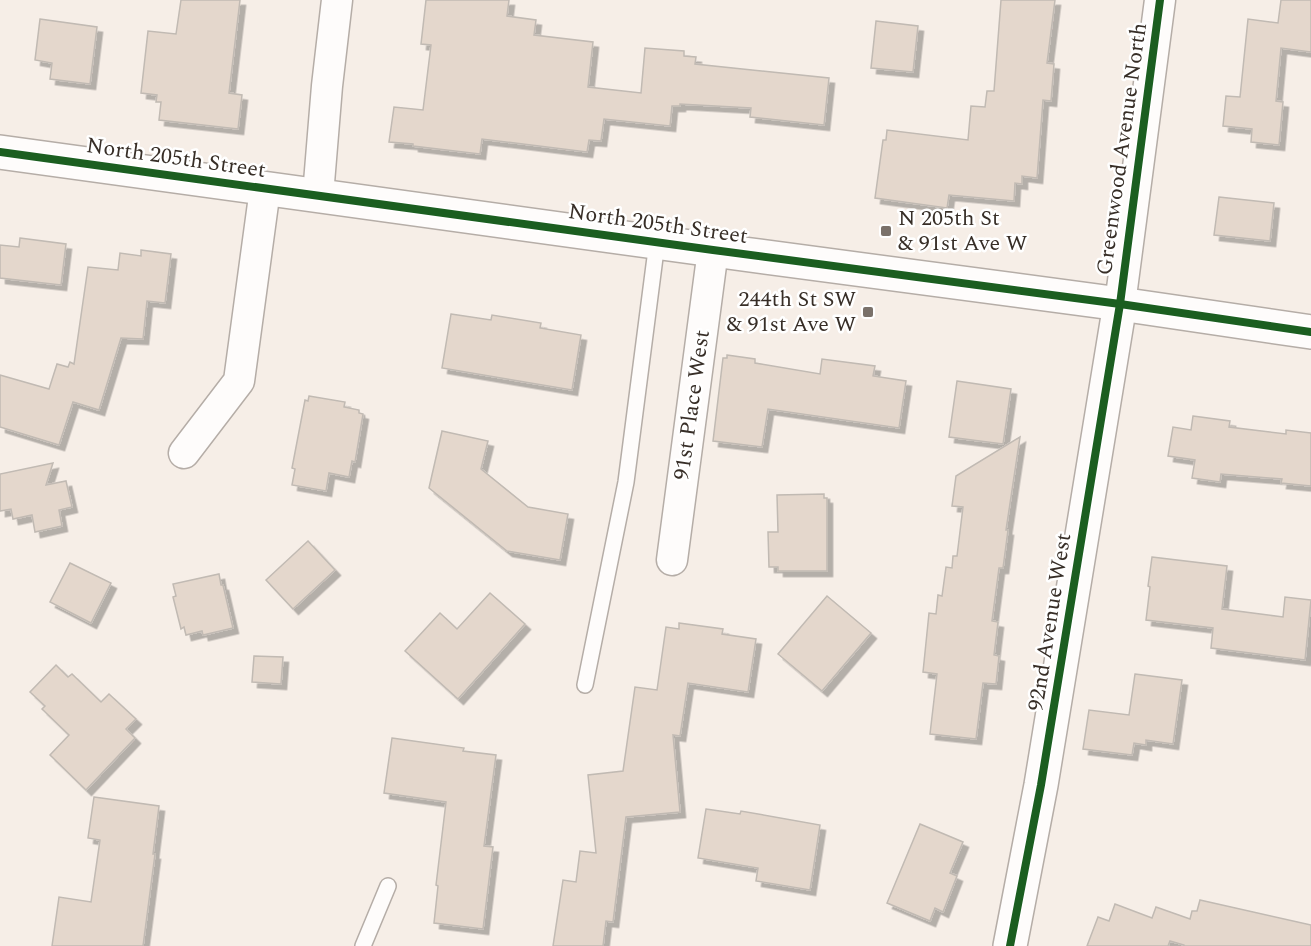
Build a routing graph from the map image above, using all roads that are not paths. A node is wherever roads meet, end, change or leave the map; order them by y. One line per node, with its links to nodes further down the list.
1 (337, 0): 5 (street)
2 (1160, 0): 8 (street, Greenwood Avenue North)
3 (0, 152): 4 (street, North 205th Street)
4 (265, 189): 5 (street, North 205th Street); 10 (street)
5 (318, 195): 6 (street, North 205th Street)
6 (657, 242): 7 (street, North 205th Street); 12 (lane)
7 (713, 250): 8 (street, North 205th Street); 11 (street, 91st Place West)
8 (1120, 303): 9 (street, North 205th Street); 15 (street, 92nd Avenue West)
9 (1311, 332)
10 (184, 453)
11 (672, 560)
12 (585, 685)
13 (388, 886): 14 (lane)
14 (363, 946)
15 (1010, 946)

